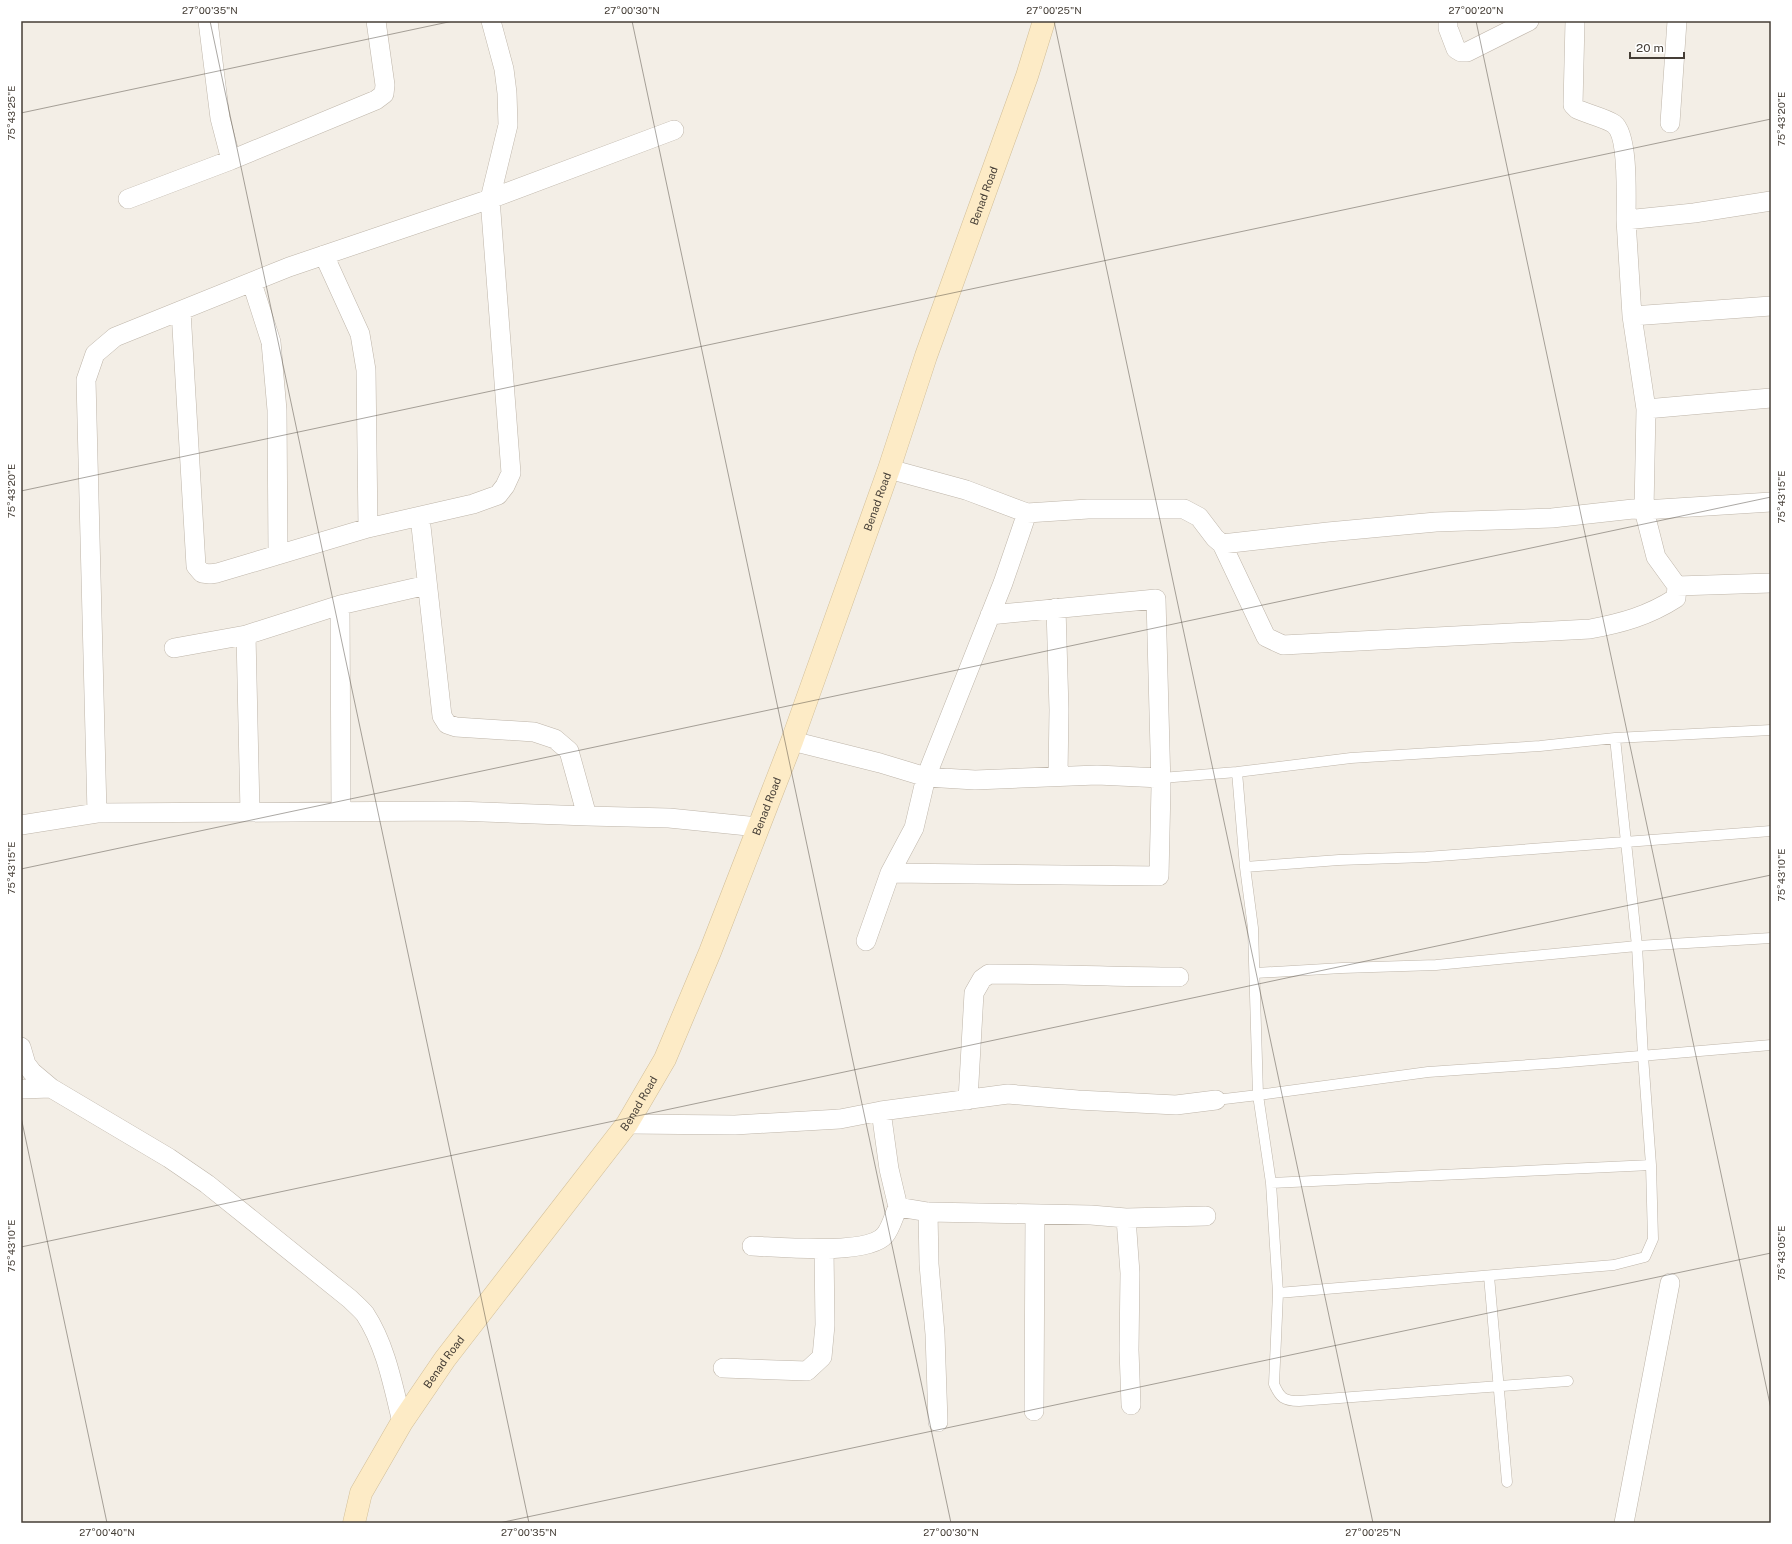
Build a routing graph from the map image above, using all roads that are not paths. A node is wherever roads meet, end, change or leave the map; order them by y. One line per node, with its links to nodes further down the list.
1 (208, 21): 11 (street)
2 (376, 21): 11 (street)
3 (491, 21): 13 (street)
4 (1044, 21): 23 (main road, Benad Road)
5 (1448, 21): 6 (street)
6 (1529, 21)
7 (1575, 21): 15 (street)
8 (1677, 21): 9 (street)
9 (1670, 123)
10 (674, 130): 13 (street)
11 (231, 160): 12 (street)
12 (128, 199)
13 (490, 199): 16 (street); 27 (street)
14 (1771, 201): 15 (street)
15 (1626, 220): 20 (street)
16 (324, 255): 17 (street); 28 (street)
17 (252, 282): 19 (street); 30 (street)
18 (1771, 306): 20 (street)
19 (181, 311): 30 (street); 48 (street)
20 (1632, 316): 22 (street)
21 (1771, 398): 22 (street)
22 (1646, 409): 25 (street)
23 (889, 470): 26 (street); 41 (main road, Benad Road)
24 (1771, 502): 25 (street)
25 (1644, 510): 29 (street); 33 (street)
26 (1027, 513): 29 (street); 36 (street)
27 (420, 516): 28 (street); 32 (street)
28 (368, 528): 30 (street)
29 (1222, 544): 33 (street)
30 (278, 555)
31 (1771, 583): 33 (street)
32 (427, 585): 34 (street); 49 (street)
33 (1677, 586)
34 (340, 605): 37 (street); 46 (street)
35 (1056, 608): 36 (street); 43 (street); 45 (street)
36 (990, 615): 44 (street)
37 (246, 635): 38 (street); 47 (street)
38 (174, 648)
39 (1771, 730): 40 (lane)
40 (1615, 738): 42 (lane); 53 (lane)
41 (792, 741): 44 (street); 51 (main road, Benad Road)
42 (1237, 772): 45 (lane); 54 (lane)
43 (1058, 776): 44 (street); 45 (street)
44 (926, 777): 55 (street)
45 (1161, 778): 55 (street)
46 (341, 811): 47 (street); 49 (street)
47 (250, 812): 48 (street)
48 (97, 813): 50 (street)
49 (587, 816): 51 (street)
50 (21, 825)
51 (758, 827): 70 (main road, Benad Road)
52 (1771, 831): 53 (lane)
53 (1626, 841): 54 (lane); 58 (lane)
54 (1245, 867): 59 (lane)
55 (890, 873): 57 (street)
56 (1771, 938): 58 (lane)
57 (866, 941)
58 (1637, 946): 59 (lane); 63 (lane)
59 (1255, 973): 66 (lane)
60 (1179, 977): 67 (street)
61 (1771, 1045): 63 (lane)
62 (21, 1047): 64 (street)
63 (1643, 1056): 66 (lane); 71 (lane)
64 (51, 1088): 65 (street); 88 (street)
65 (21, 1090)
66 (1258, 1095): 68 (lane); 72 (lane)
67 (968, 1100): 68 (street); 69 (street)
68 (1216, 1100)
69 (881, 1111): 70 (street); 73 (street)
70 (627, 1124): 88 (main road, Benad Road)
71 (1651, 1165): 72 (lane); 80 (lane)
72 (1271, 1183): 82 (lane)
73 (898, 1207): 74 (street); 79 (street)
74 (928, 1212): 75 (street); 89 (street)
75 (1035, 1214): 77 (street); 87 (street)
76 (1206, 1216): 77 (street)
77 (1126, 1218): 86 (street)
78 (752, 1246): 79 (street)
79 (824, 1249): 83 (street)
80 (1488, 1276): 82 (lane); 85 (lane)
81 (1670, 1283): 92 (street)
82 (1278, 1293): 85 (lane)
83 (723, 1368)
84 (1568, 1381): 85 (lane)
85 (1498, 1387): 90 (lane)
86 (1131, 1405)
87 (1034, 1411)
88 (402, 1422): 91 (main road, Benad Road)
89 (938, 1422)
90 (1506, 1482)
91 (354, 1523)
92 (1624, 1523)

